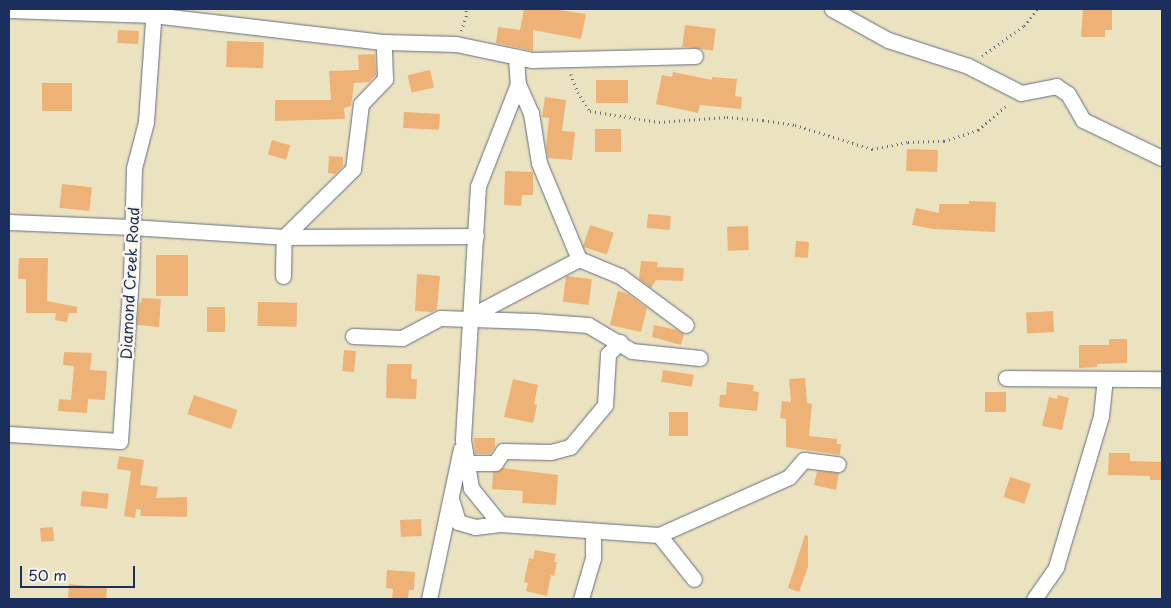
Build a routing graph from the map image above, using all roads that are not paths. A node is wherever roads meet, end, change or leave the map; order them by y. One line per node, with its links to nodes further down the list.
1 (832, 9): 8 (street)
2 (9, 10): 3 (street)
3 (154, 12): 4 (street); 10 (street, Diamond Creek Road)
4 (384, 42): 6 (street); 12 (street)
5 (695, 56): 6 (street)
6 (516, 58): 7 (street)
7 (518, 84): 11 (street); 13 (street)
8 (1162, 158)
9 (9, 222): 10 (street)
10 (131, 227): 12 (street); 23 (street, Diamond Creek Road)
11 (476, 236): 12 (street); 15 (street)
12 (284, 237): 14 (street)
13 (579, 259): 15 (street); 16 (street)
14 (283, 276)
15 (469, 317): 17 (street); 18 (street); 24 (street)
16 (686, 325)
17 (353, 336)
18 (620, 342): 19 (street); 25 (street)
19 (700, 358)
20 (1006, 378): 21 (street)
21 (1105, 379): 22 (street); 34 (street)
22 (1162, 379)
23 (9, 434)
24 (463, 440): 25 (street); 27 (street)
25 (467, 463): 28 (street)
26 (838, 464): 30 (street)
27 (451, 501): 28 (street); 32 (street)
28 (500, 524): 29 (street)
29 (593, 532): 30 (street); 33 (street)
30 (659, 535): 31 (street)
31 (694, 579)
32 (429, 599)
33 (581, 599)
34 (1034, 599)

